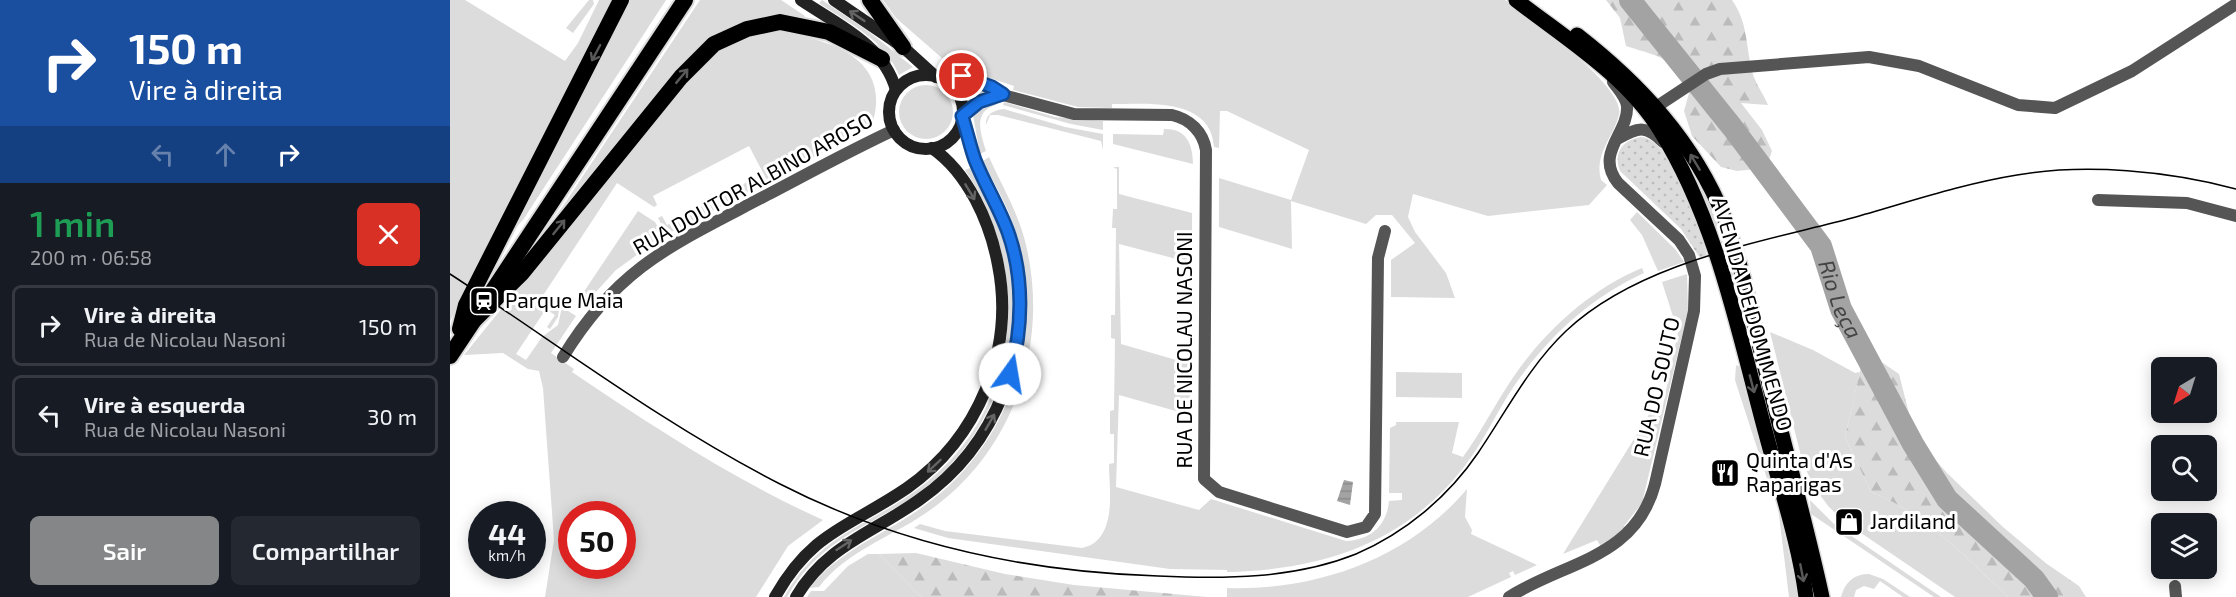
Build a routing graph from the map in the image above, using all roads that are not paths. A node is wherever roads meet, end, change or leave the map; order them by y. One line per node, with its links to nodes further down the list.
1 (621, 0): 25 (highway, one-way to 25)
2 (677, 0): 25 (highway)
3 (685, 0): 25 (highway)
4 (801, 0): 11 (main road)
5 (834, 0): 10 (main road, one-way to 5)
6 (870, 0): 10 (highway)
7 (1516, 0): 12 (main road, AVENIDA DE DOM MENDO)
8 (1532, 0): 16 (main road, AVENIDA DE DOM MENDO)
9 (2236, 4): 16 (street)
10 (903, 47): 13 (main road)
11 (882, 59): 14 (main road); 25 (highway, one-way to 11)
12 (1604, 69): 19 (street, RUA DO SOUTO); 21 (main road, AVENIDA DE DOM MENDO)
13 (938, 78): 14 (main road); 15 (street, RUA DE NICOLAU NASONI); 17 (main road)
14 (896, 90): 18 (main road)
15 (1003, 94): 17 (street); 24 (street, RUA DE NICOLAU NASONI)
16 (1656, 107): 33 (main road, AVENIDA DE DOM MENDO, one-way to 16)
17 (962, 115): 20 (main road); 30 (main road, one-way to 17)
18 (894, 130): 20 (main road); 28 (street, RUA DOUTOR ALBINO AROSO)
19 (1617, 139): 21 (street); 31 (street, RUA DO SOUTO)
20 (932, 148): 29 (main road, one-way to 29)
21 (1671, 152): 32 (main road, AVENIDA DE DOM MENDO, one-way to 32)
22 (2098, 200): 23 (street)
23 (2236, 216)
24 (1385, 231)
25 (466, 325): 26 (highway); 27 (highway)
26 (450, 343)
27 (450, 356)
28 (562, 357)
29 (776, 597)
30 (795, 597)
31 (1509, 597)
32 (1806, 597)
33 (1822, 597)

